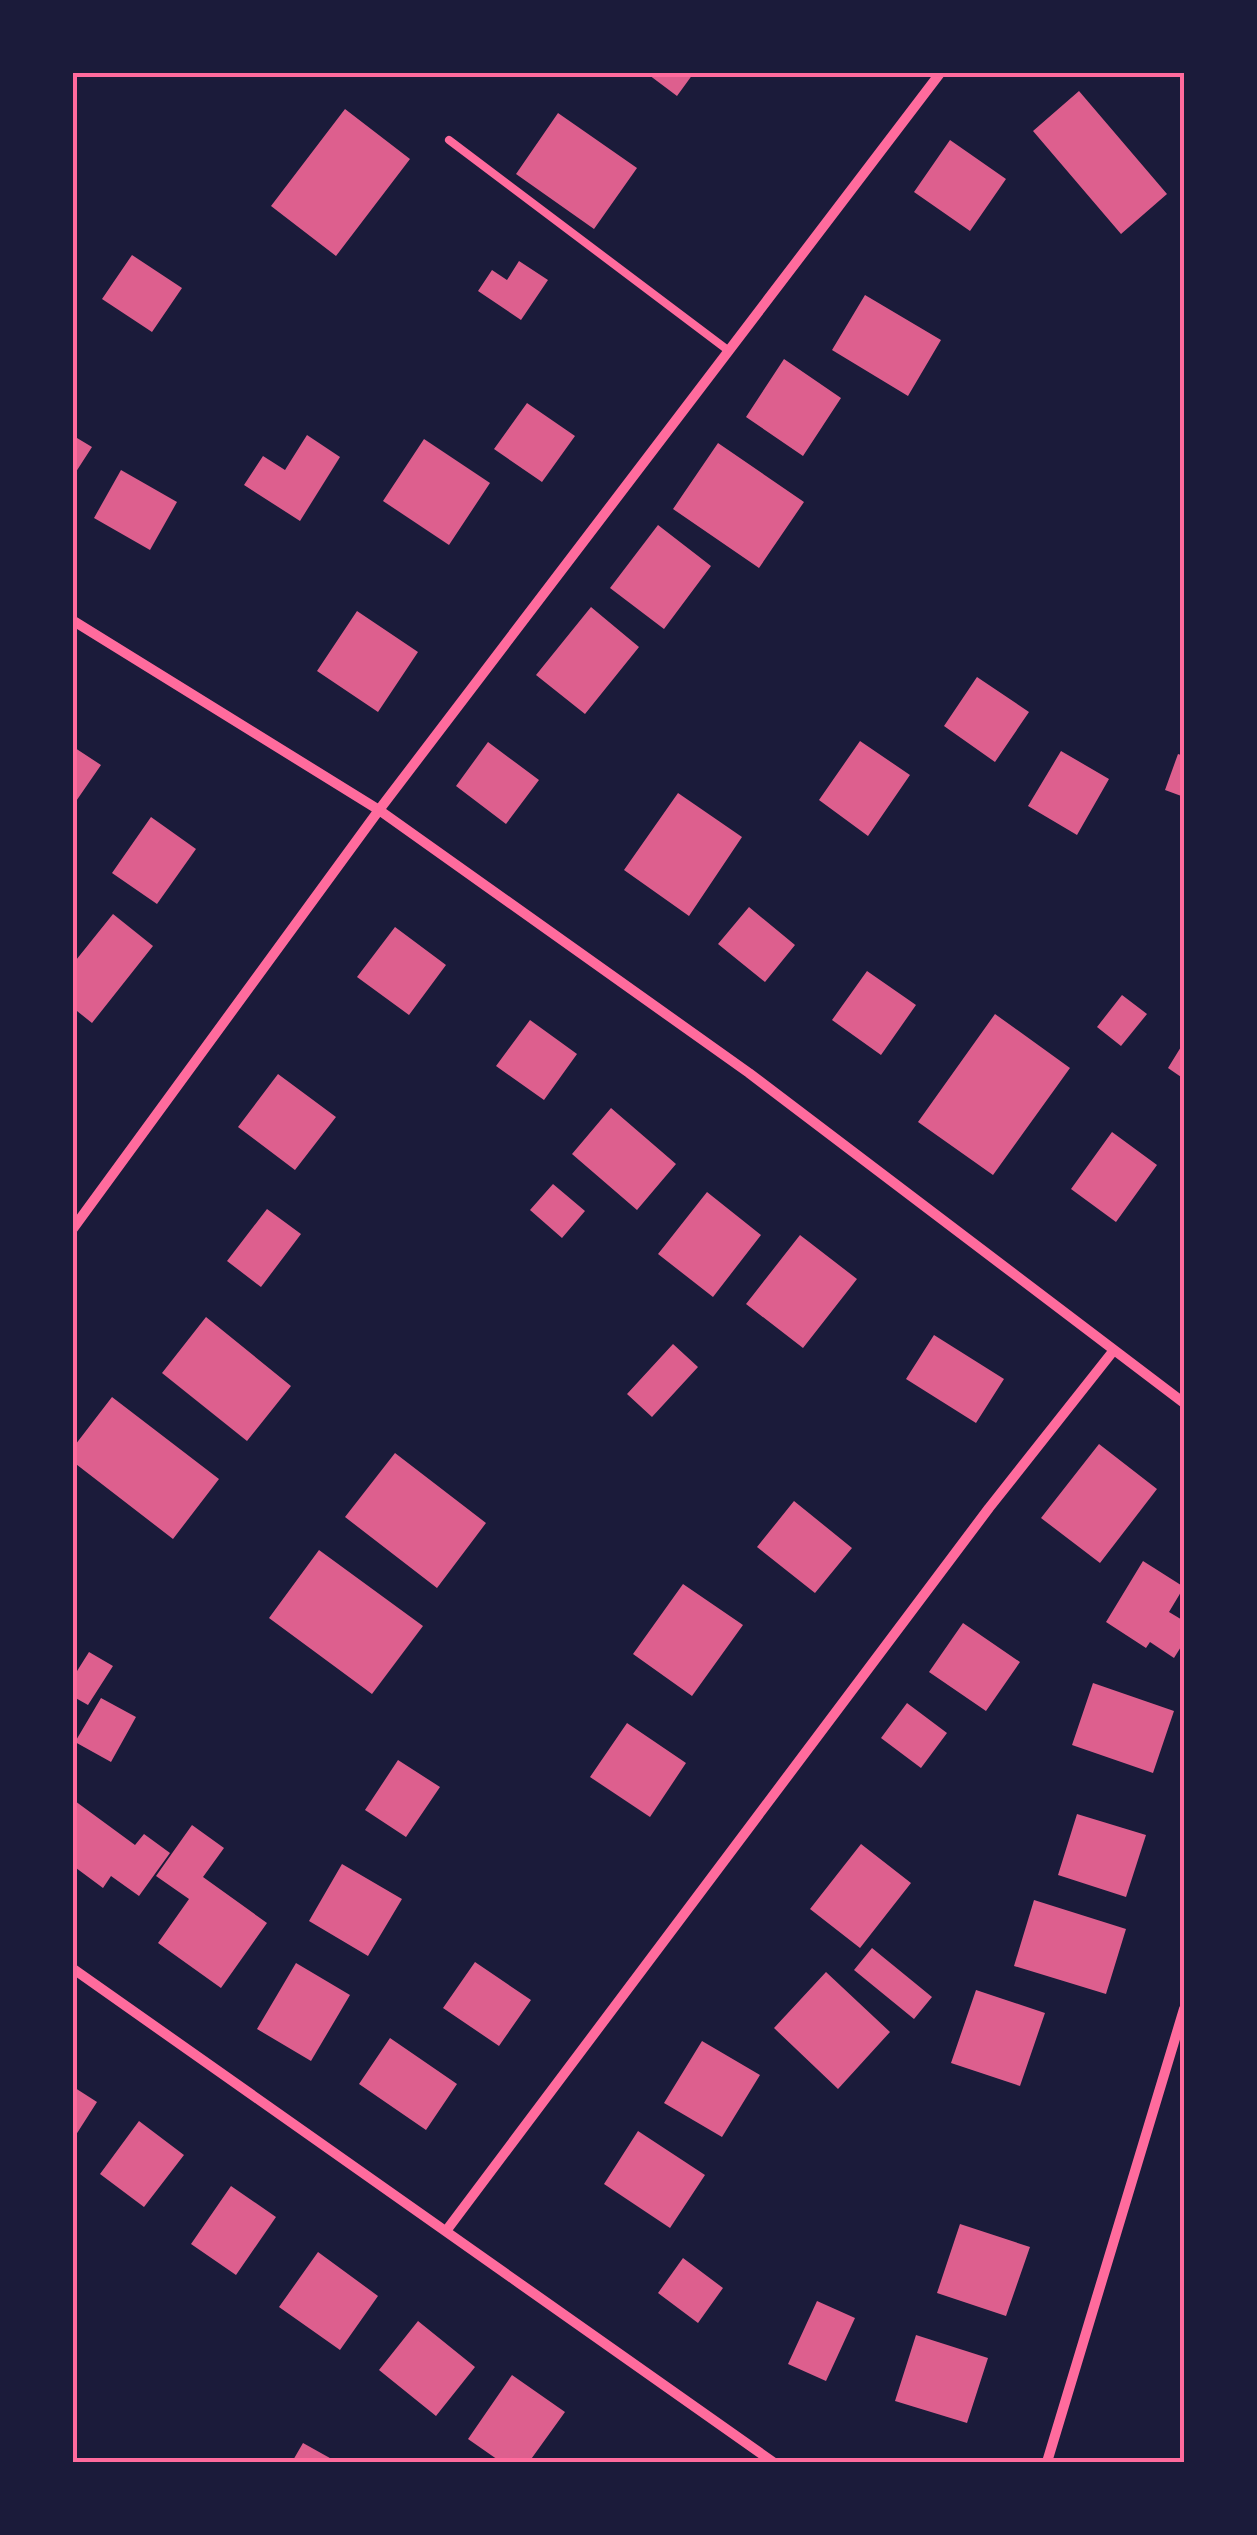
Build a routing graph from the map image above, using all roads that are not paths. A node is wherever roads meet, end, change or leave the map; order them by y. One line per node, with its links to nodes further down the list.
1 (940, 72): 3 (street)
2 (448, 140): 3 (lane)
3 (729, 350): 5 (street)
4 (72, 620): 5 (street)
5 (379, 810): 6 (street); 7 (street)
6 (72, 1230)
7 (1114, 1350): 8 (street); 11 (street)
8 (1184, 1404)
9 (72, 1968): 11 (street)
10 (1184, 2009): 13 (street)
11 (446, 2231): 12 (street)
12 (774, 2462)
13 (1047, 2462)

